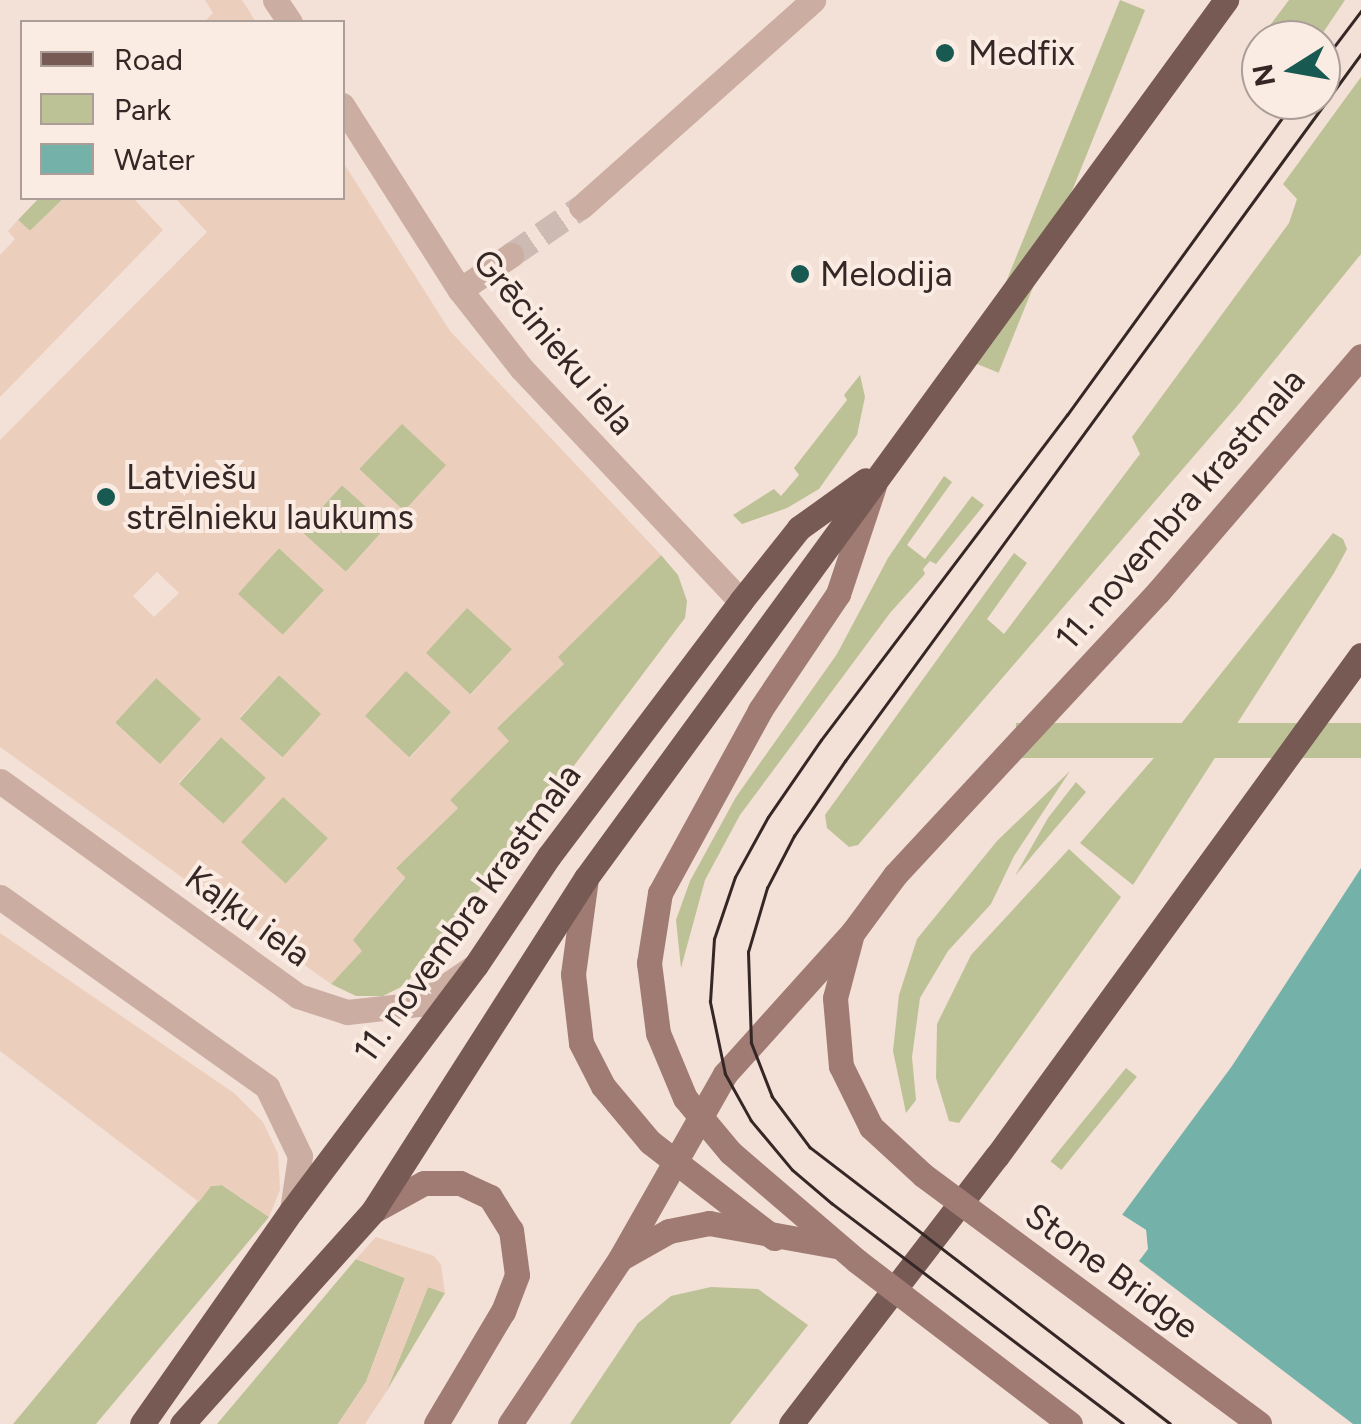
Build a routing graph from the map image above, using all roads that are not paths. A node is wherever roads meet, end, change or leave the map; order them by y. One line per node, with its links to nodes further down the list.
1 (813, 0): 4 (street)
2 (1226, 0): 8 (main road, 11. novembra krastmala)
3 (345, 111): 6 (street, Grēcinieku iela)
4 (580, 207)
5 (511, 255): 6 (street)
6 (460, 290): 9 (street, Grēcinieku iela)
7 (1361, 356): 14 (main road, 11. novembra krastmala)
8 (879, 472): 9 (main road, 11. novembra krastmala); 12 (main road, 11. novembra krastmala); 16 (main road, 11. novembra krastmala)
9 (741, 600): 15 (main road, 11. novembra krastmala)
10 (1361, 654): 28 (main road)
11 (0, 781): 15 (street, Kaļķu iela)
12 (586, 878): 17 (main road); 20 (main road, 11. novembra krastmala)
13 (0, 897): 19 (street)
14 (852, 932): 16 (main road, 11. novembra krastmala); 18 (main road, 11. novembra krastmala)
15 (476, 965): 19 (main road, 11. novembra krastmala)
16 (702, 1117): 17 (main road, 11. novembra krastmala); 22 (main road, 11. novembra krastmala)
17 (676, 1161): 21 (main road); 23 (main road, 11. novembra krastmala)
18 (922, 1176): 30 (main road, Stone Bridge, bridge)
19 (292, 1210): 24 (main road, 11. novembra krastmala)
20 (373, 1210): 25 (main road, 11. novembra krastmala); 26 (main road)
21 (774, 1238): 22 (main road, 11. novembra krastmala); 23 (main road, 11. novembra krastmala)
22 (846, 1253): 29 (main road, bridge)
23 (620, 1259): 27 (main road, 11. novembra krastmala)
24 (142, 1424)
25 (182, 1424)
26 (436, 1424)
27 (510, 1424)
28 (791, 1424)
29 (1070, 1424)
30 (1259, 1424)

